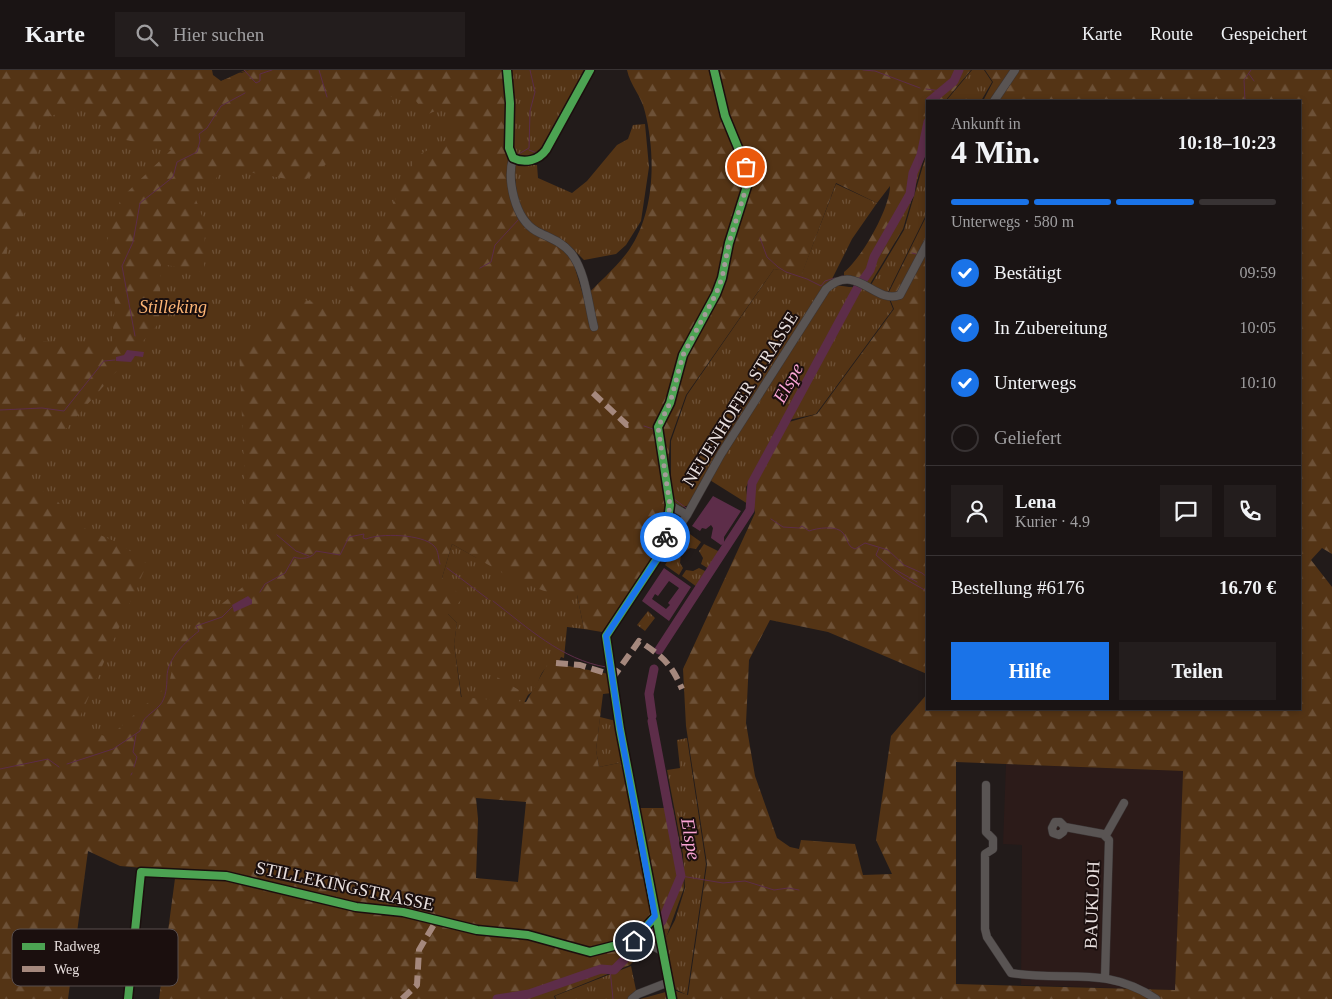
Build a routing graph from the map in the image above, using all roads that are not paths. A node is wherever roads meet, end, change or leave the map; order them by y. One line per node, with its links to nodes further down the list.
1 (507, 70): 6 (street)
2 (590, 70): 6 (street)
3 (714, 70): 9 (street)
4 (1016, 70): 5 (street)
5 (995, 100)
6 (513, 158): 8 (street)
7 (926, 246): 10 (street, NEUENHOFER STRASSE)
8 (594, 327)
9 (670, 505): 10 (street); 11 (street)
10 (687, 515): 11 (street, NEUENHOFER STRASSE)
11 (664, 548): 16 (street, NEUENHOFER STRASSE)
12 (986, 785): 20 (street)
13 (1124, 803): 15 (street, BAUKLOH)
14 (1065, 827): 15 (street, BAUKLOH)
15 (1106, 835): 20 (street, BAUKLOH)
16 (657, 923): 18 (street); 19 (street, NEUENHOFER STRASSE)
17 (135, 929): 18 (street, STILLEKINGSTRASSE)
18 (640, 942): 19 (street)
19 (662, 951): 21 (street, NEUENHOFER STRASSE)
20 (1105, 977): 26 (street)
21 (669, 982): 24 (street); 25 (street, NEUENHOFER STRASSE)
22 (129, 986): 23 (street, STILLEKINGSTRASSE)
23 (128, 999)
24 (632, 999)
25 (672, 999)
26 (1156, 999)

